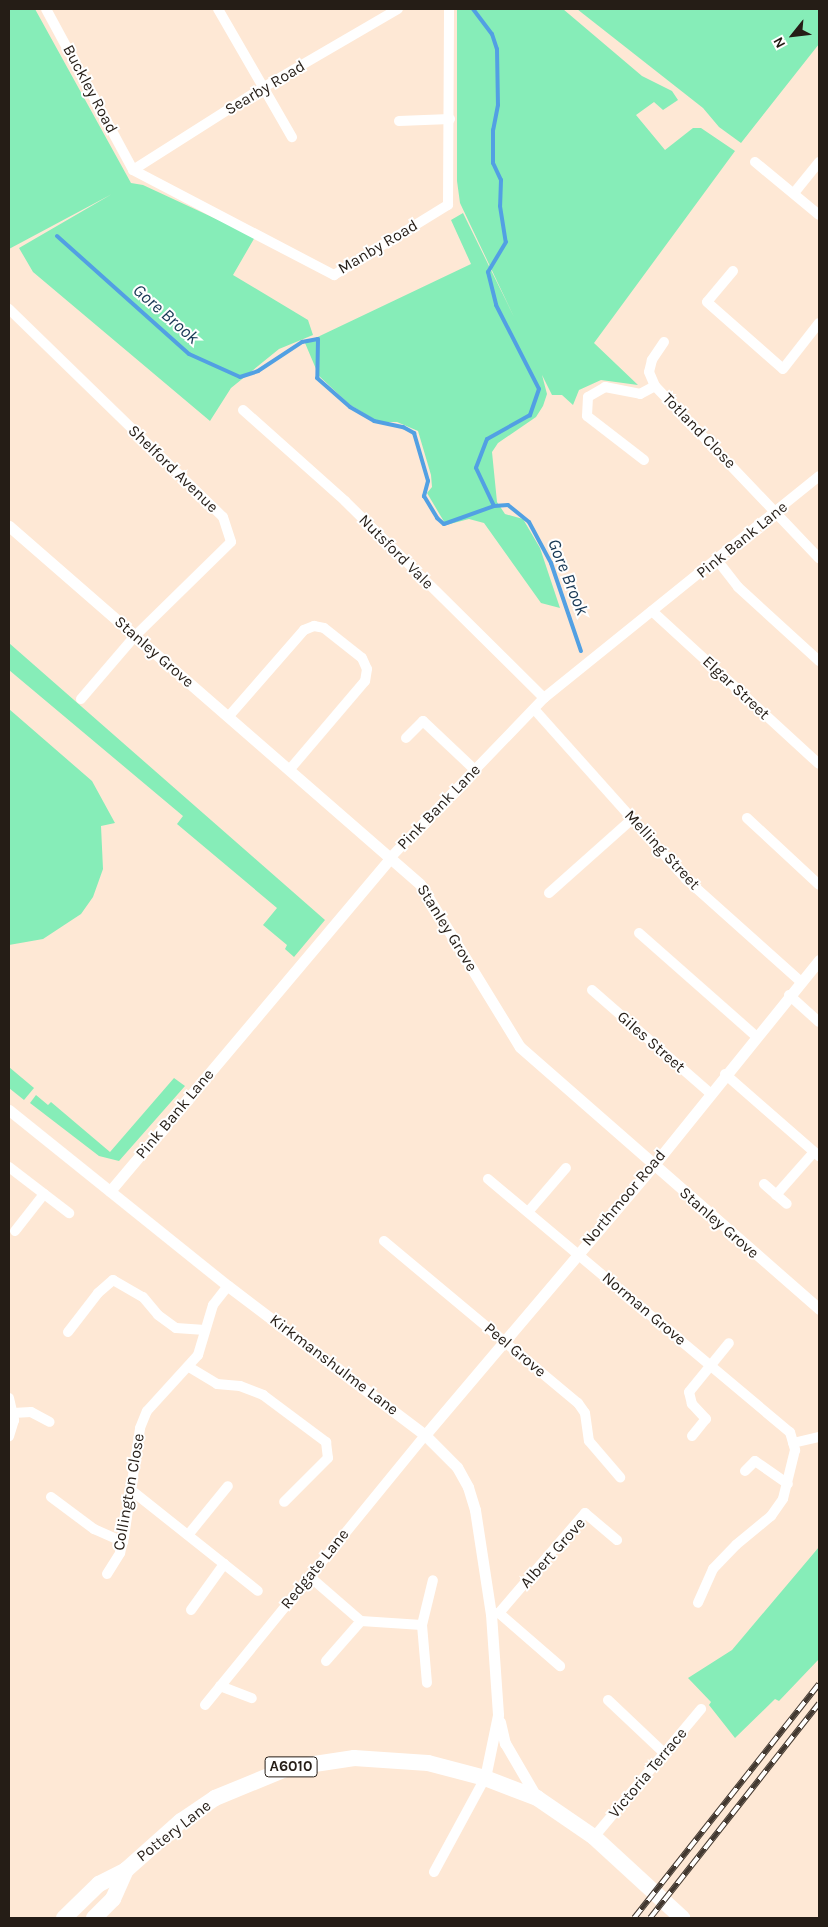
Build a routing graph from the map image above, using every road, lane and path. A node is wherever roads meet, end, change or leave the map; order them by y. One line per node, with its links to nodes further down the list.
1 (46, 9): 11 (street, Buckley Road)
2 (218, 9): 5 (street)
3 (398, 9): 5 (street, Searby Road)
4 (449, 9): 6 (street, Manby Road)
5 (264, 87): 8 (street); 11 (street, Searby Road)
6 (450, 120): 7 (street); 11 (street, Manby Road)
7 (399, 121)
8 (292, 137)
9 (756, 162): 12 (street)
10 (819, 162): 12 (street)
11 (133, 170)
12 (794, 194): 13 (street)
13 (819, 215)
14 (733, 271): 16 (street)
15 (9, 309): 27 (street, Shelford Avenue)
16 (819, 323)
17 (664, 342): 18 (street, Totland Close)
18 (655, 386): 20 (street); 22 (street, Totland Close)
19 (243, 410): 29 (street, Nutsford Vale)
20 (644, 460)
21 (819, 476): 22 (street, Pink Bank Lane)
22 (778, 511): 24 (street, Totland Close); 25 (street, Pink Bank Lane)
23 (9, 526): 27 (street, Stanley Grove)
24 (819, 558)
25 (717, 560): 26 (street, Pink Bank Lane); 28 (street)
26 (652, 611): 29 (street, Pink Bank Lane); 34 (street, Elgar Street)
27 (135, 636): 30 (street); 32 (street, Stanley Grove)
28 (819, 661)
29 (544, 698): 31 (street, Pink Bank Lane)
30 (81, 699)
31 (534, 709): 36 (street, Pink Bank Lane); 38 (street, Melling Street)
32 (229, 716): 35 (street, Stanley Grove); 35 (street)
33 (406, 738): 36 (street)
34 (819, 764)
35 (290, 769): 39 (street, Stanley Grove)
36 (474, 769): 39 (street, Pink Bank Lane)
37 (748, 818): 40 (street)
38 (632, 819): 41 (street); 44 (street, Melling Street)
39 (391, 857): 53 (street, Stanley Grove); 58 (street, Pink Bank Lane)
40 (819, 885)
41 (548, 893)
42 (639, 933): 48 (street)
43 (819, 960): 44 (street, Northmoor Road)
44 (800, 981): 46 (street, Northmoor Road)
45 (592, 990): 50 (street, Giles Street)
46 (788, 995): 47 (street); 48 (street, Northmoor Road)
47 (819, 1022)
48 (756, 1036): 49 (street, Northmoor Road)
49 (725, 1074): 50 (street, Northmoor Road); 52 (street)
50 (710, 1093): 53 (street, Northmoor Road)
51 (9, 1110): 58 (street, Kirkmanshulme Lane)
52 (817, 1154): 60 (street)
53 (652, 1166): 66 (street, Northmoor Road); 68 (street, Stanley Grove)
54 (9, 1167): 59 (street)
55 (566, 1168): 62 (street)
56 (488, 1178): 62 (street, Norman Grove)
57 (764, 1184): 60 (street)
58 (110, 1191): 67 (street, Kirkmanshulme Lane)
59 (44, 1194): 63 (street); 64 (street)
60 (776, 1195): 61 (street)
61 (787, 1204)
62 (528, 1212): 66 (street, Norman Grove)
63 (69, 1213)
64 (15, 1231)
65 (384, 1241): 71 (street, Peel Grove)
66 (578, 1252): 71 (street, Northmoor Road); 73 (street, Norman Grove)
67 (228, 1286): 69 (street, Collington Close); 78 (street, Kirkmanshulme Lane)
68 (819, 1309)
69 (205, 1330): 70 (street); 74 (street, Collington Close)
70 (68, 1332)
71 (502, 1340): 78 (street, Northmoor Road); 84 (street, Peel Grove)
72 (729, 1343): 73 (street)
73 (710, 1365): 80 (street); 82 (street, Norman Grove)
74 (189, 1367): 87 (street, Collington Close); 89 (street)
75 (9, 1398): 76 (street)
76 (12, 1412): 77 (street); 79 (street)
77 (50, 1422)
78 (425, 1434): 95 (street, Redgate Lane); 100 (street, Kirkmanshulme Lane)
79 (9, 1436)
80 (692, 1436)
81 (819, 1437): 82 (street)
82 (793, 1443): 85 (street)
83 (745, 1471): 85 (street)
84 (620, 1477)
85 (788, 1484): 98 (street)
86 (228, 1486): 90 (street)
87 (131, 1490): 90 (street); 92 (street, Collington Close)
88 (51, 1497): 92 (street)
89 (284, 1502)
90 (188, 1535): 93 (street)
91 (617, 1540): 100 (street, Albert Grove)
92 (123, 1542): 94 (street, Collington Close)
93 (224, 1564): 97 (street); 99 (street)
94 (107, 1574)
95 (309, 1576): 101 (street); 106 (street, Redgate Lane)
96 (433, 1580): 102 (street)
97 (258, 1591)
98 (698, 1603)
99 (191, 1610)
100 (495, 1614): 104 (street); 111 (street, Kirkmanshulme Lane)
101 (361, 1621): 102 (street); 103 (street)
102 (422, 1625): 105 (street)
103 (326, 1661)
104 (560, 1666)
105 (427, 1684)
106 (220, 1686): 107 (street); 109 (street, Redgate Lane)
107 (252, 1698)
108 (608, 1700): 112 (street)
109 (205, 1705)
110 (701, 1709): 112 (street, Victoria Terrace)
111 (498, 1715): 113 (street, Kirkmanshulme Lane); 114 (street, Kirkmanshulme Lane)
112 (664, 1754): 115 (street, Victoria Terrace)
113 (485, 1778): 114 (highway, Kirkmanshulme Lane / A6010); 116 (highway, Pottery Lane / A6010); 117 (street)
114 (537, 1798): 115 (highway, Kirkmanshulme Lane / A6010)
115 (594, 1837): 120 (highway, Kirkmanshulme Lane / A6010)
116 (126, 1870): 118 (highway, Pottery Lane / A6010); 119 (highway, Pottery Lane / A6010)
117 (434, 1872)
118 (64, 1918)
119 (94, 1918)
120 (682, 1918)

